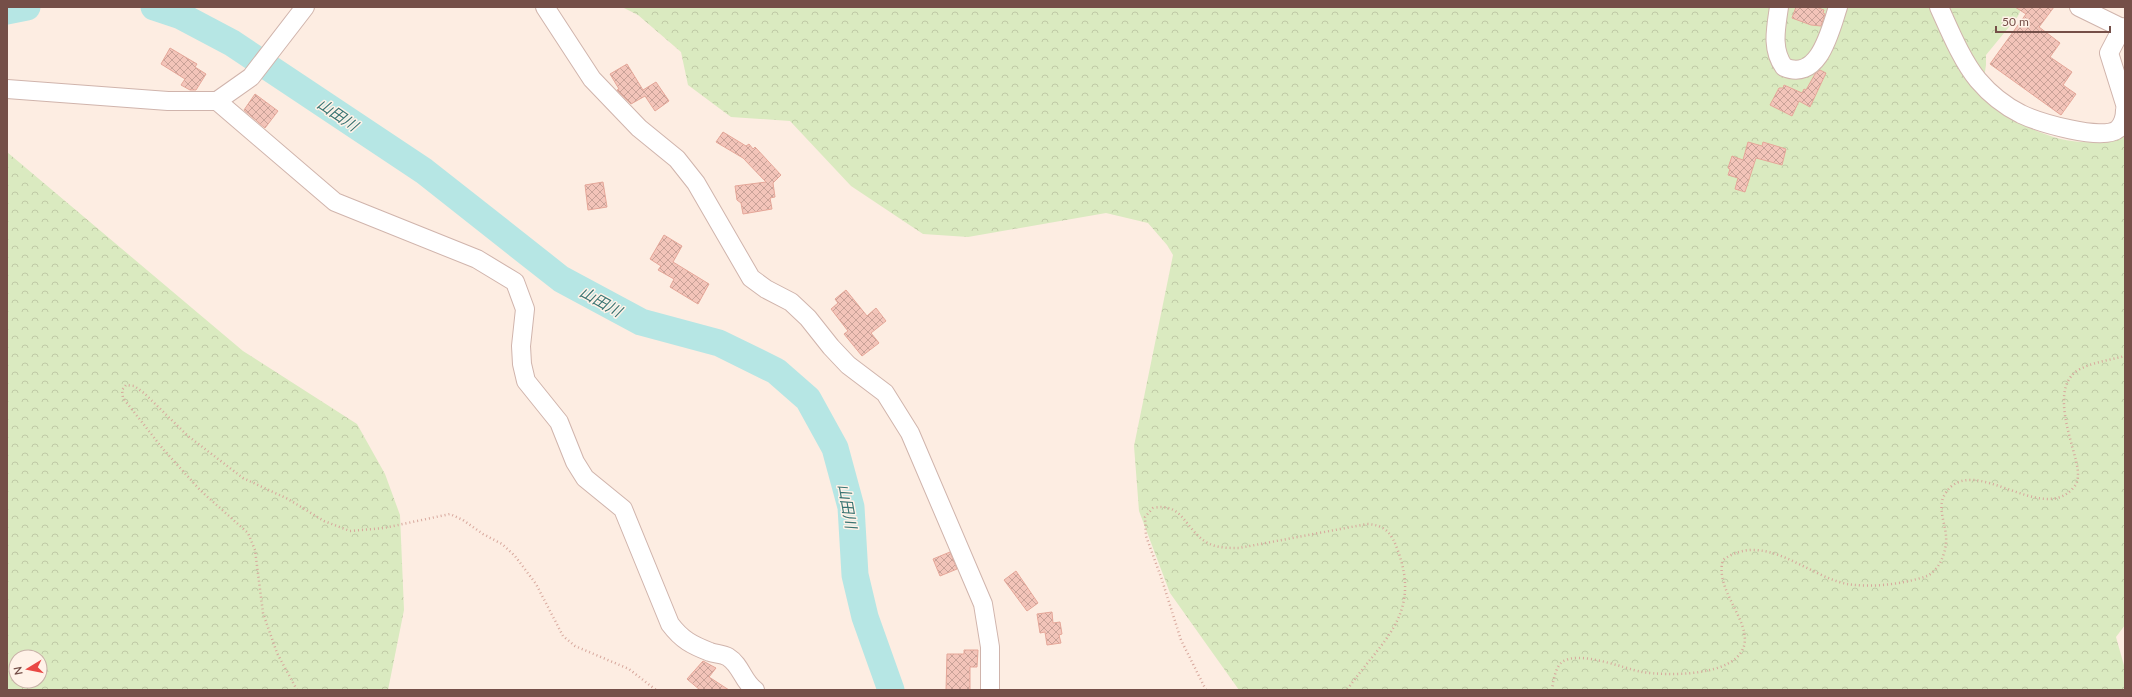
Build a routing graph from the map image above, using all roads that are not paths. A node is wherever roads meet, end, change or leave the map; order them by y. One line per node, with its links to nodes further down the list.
1 (305, 7): 9 (street)
2 (545, 7): 13 (street)
3 (1779, 7): 4 (street)
4 (1838, 7)
5 (1939, 7): 11 (street)
6 (2080, 7): 7 (street)
7 (2124, 28): 10 (street)
8 (7, 89): 9 (street)
9 (217, 101): 12 (street)
10 (2125, 104)
11 (2125, 110)
12 (755, 690)
13 (990, 690)

